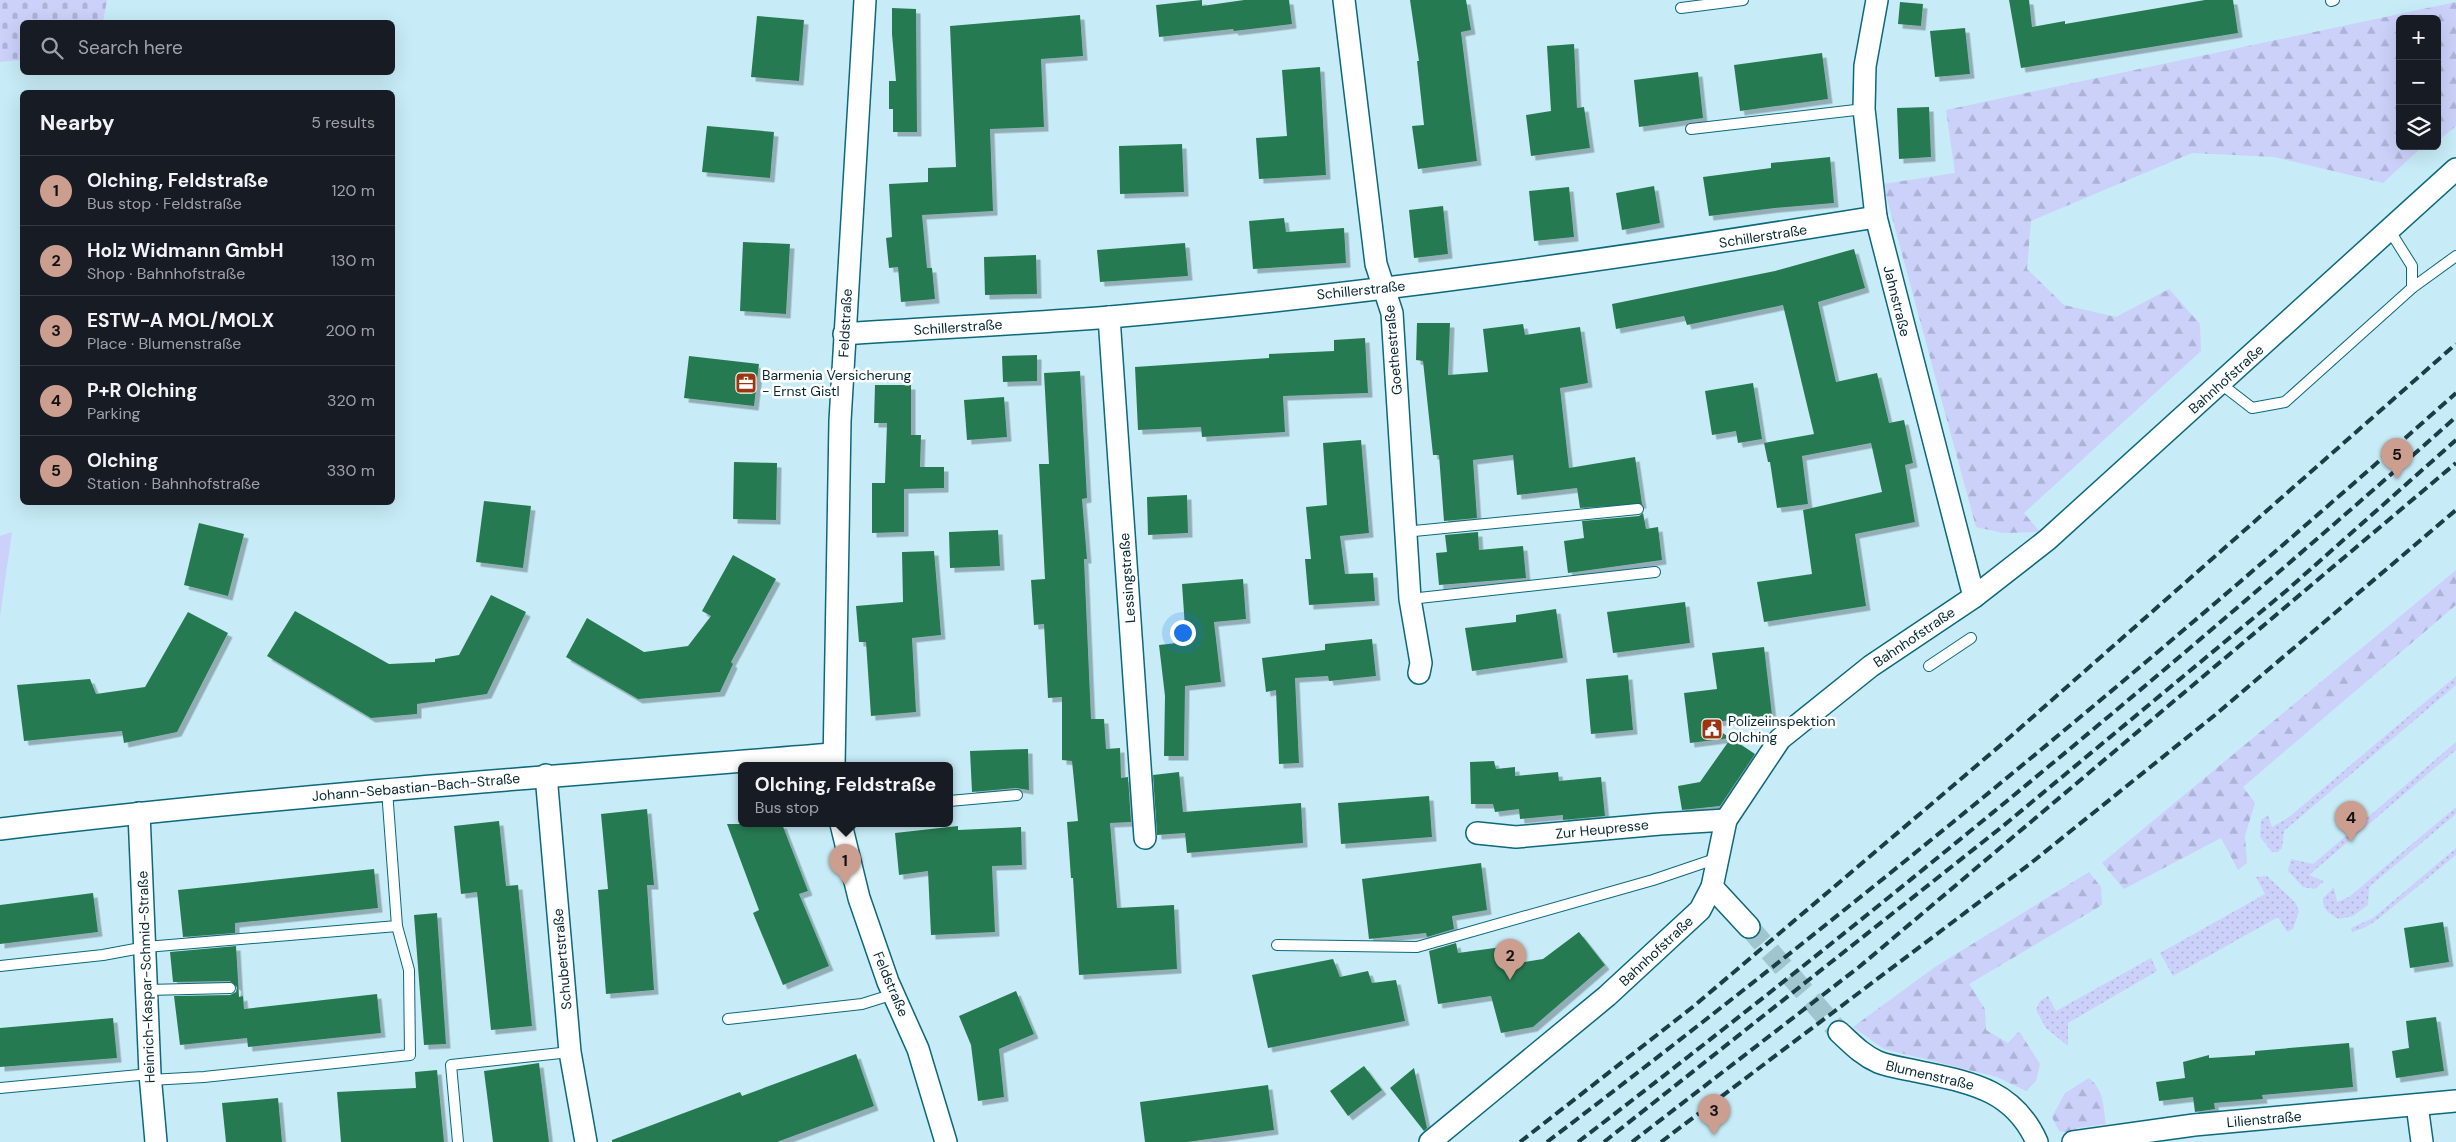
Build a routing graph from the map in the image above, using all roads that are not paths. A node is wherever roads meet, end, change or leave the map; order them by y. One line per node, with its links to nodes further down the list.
1 (865, 0): 15 (street, Feldstraße)
2 (1344, 0): 12 (street, Goethestraße)
3 (1743, 0): 5 (lane)
4 (1877, 0): 6 (street, Jahnstraße)
5 (1681, 8)
6 (1864, 108): 7 (lane); 9 (street, Jahnstraße)
7 (1691, 128)
8 (2456, 170): 10 (street, Bahnhofstraße)
9 (1876, 218): 12 (street, Schillerstraße); 20 (street, Jahnstraße)
10 (2390, 231): 13 (lane); 16 (street, Bahnhofstraße)
11 (2456, 256): 13 (lane)
12 (1386, 288): 14 (street, Schillerstraße); 18 (street, Goethestraße)
13 (2412, 288): 16 (lane)
14 (1109, 317): 15 (street, Schillerstraße); 37 (street, Lessingstraße)
15 (844, 334): 25 (street, Feldstraße)
16 (2221, 384): 20 (street, Bahnhofstraße)
17 (1638, 509): 18 (lane)
18 (1404, 532): 21 (street, Goethestraße)
19 (1655, 572): 21 (lane)
20 (1974, 597): 33 (street, Bahnhofstraße)
21 (1410, 599): 24 (street, Goethestraße)
22 (1971, 638): 23 (lane)
23 (1929, 666)
24 (1419, 673)
25 (834, 760): 26 (street, Johann-Sebastian-Bach-Straße)
26 (796, 762)
27 (738, 765): 28 (street, Johann-Sebastian-Bach-Straße)
28 (546, 775): 29 (street, Johann-Sebastian-Bach-Straße); 50 (street, Schubertstraße)
29 (387, 790): 32 (street, Johann-Sebastian-Bach-Straße); 40 (lane)
30 (1016, 795): 31 (lane)
31 (953, 801)
32 (139, 813): 35 (street, Johann-Sebastian-Bach-Straße); 43 (street, Heinrich-Kaspar-Schmid-Straße)
33 (1726, 820): 36 (street, Zur Heupresse); 38 (street, Bahnhofstraße)
34 (843, 827): 47 (street, Feldstraße)
35 (0, 828)
36 (1477, 833)
37 (1146, 838)
38 (1719, 858): 39 (street, Bahnhofstraße); 42 (lane)
39 (1712, 887): 41 (street); 59 (street, Bahnhofstraße)
40 (397, 926): 43 (lane); 51 (lane)
41 (1749, 926)
42 (1277, 945)
43 (146, 947): 44 (lane); 46 (street, Heinrich-Kaspar-Schmid-Straße)
44 (0, 966)
45 (230, 988): 46 (lane)
46 (147, 990): 51 (street, Heinrich-Kaspar-Schmid-Straße)
47 (894, 994): 48 (lane); 58 (street, Feldstraße)
48 (728, 1020)
49 (1838, 1032): 60 (street, Blumenstraße)
50 (570, 1052): 56 (lane); 57 (street, Schubertstraße)
51 (150, 1077): 52 (lane); 55 (street, Heinrich-Kaspar-Schmid-Straße)
52 (0, 1088)
53 (2456, 1101): 54 (street, Lilienstraße)
54 (2417, 1105): 61 (street, Lilienstraße); 62 (street)
55 (156, 1142)
56 (458, 1142)
57 (586, 1142)
58 (946, 1142)
59 (1430, 1142)
60 (2037, 1142)
61 (2073, 1142)
62 (2422, 1142)

